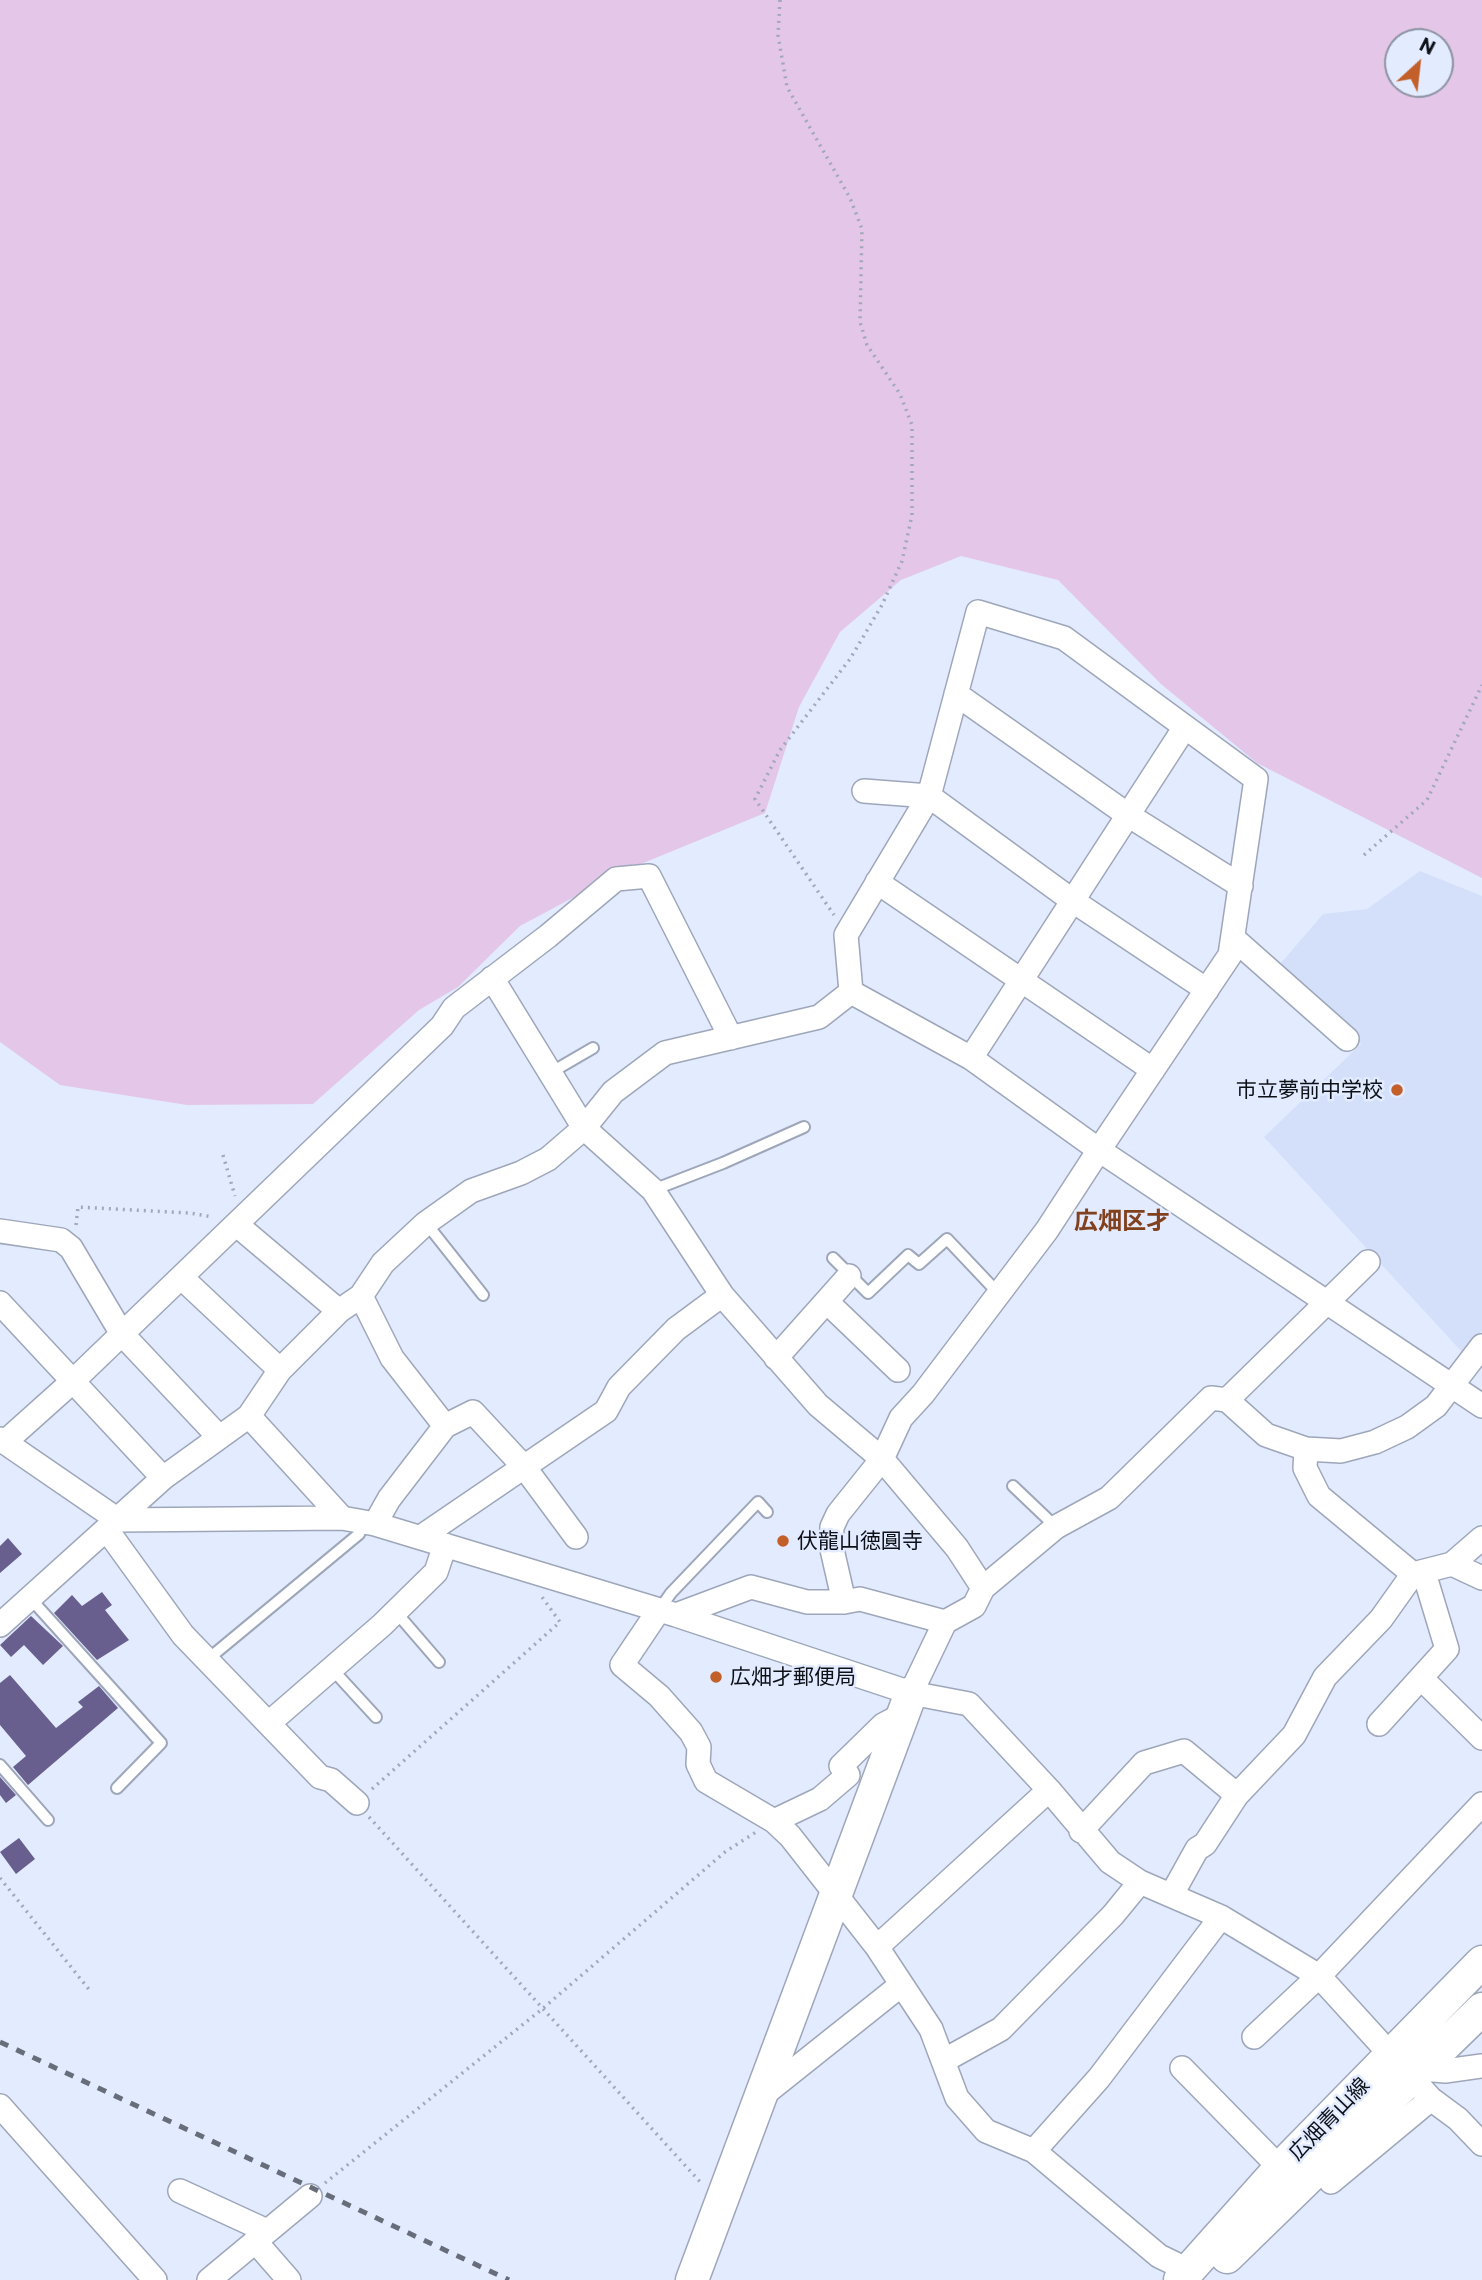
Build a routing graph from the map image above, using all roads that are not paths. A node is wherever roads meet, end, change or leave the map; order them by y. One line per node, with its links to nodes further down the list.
1 (956, 694): 2 (street); 4 (street); 5 (street)
2 (1185, 727): 5 (street); 7 (street)
3 (864, 791): 4 (street)
4 (929, 796): 6 (street); 8 (street)
5 (1128, 815): 7 (street); 8 (street)
6 (877, 882): 11 (street); 13 (street)
7 (1241, 886): 9 (street)
8 (1073, 901): 11 (street); 12 (street)
9 (1233, 938): 12 (street); 15 (street)
10 (492, 978): 14 (street); 19 (street); 24 (street)
11 (1022, 981): 17 (street); 18 (street)
12 (1207, 989): 18 (street)
13 (851, 992): 14 (street); 17 (street)
14 (731, 1038): 21 (street)
15 (1347, 1039)
16 (593, 1048): 19 (lane)
17 (971, 1058): 22 (street)
18 (1153, 1070): 22 (street)
19 (550, 1073): 21 (street)
20 (804, 1127): 23 (lane)
21 (584, 1128): 23 (street); 25 (street)
22 (1099, 1150): 33 (street); 36 (street)
23 (653, 1190): 32 (street)
24 (233, 1222): 30 (street); 38 (street)
25 (426, 1223): 31 (lane); 34 (street)
26 (0, 1231): 39 (street)
27 (834, 1258): 29 (lane)
28 (1368, 1262): 36 (street)
29 (849, 1276): 33 (lane); 35 (street)
30 (182, 1278): 39 (street); 42 (street)
31 (483, 1295)
32 (722, 1295): 41 (street); 54 (street)
33 (1000, 1295): 53 (street)
34 (361, 1296): 38 (street); 49 (street)
35 (827, 1302): 41 (street); 43 (street)
36 (1325, 1302): 45 (street); 46 (street)
37 (0, 1303): 44 (street)
38 (339, 1311): 42 (street)
39 (122, 1334): 44 (street); 50 (street)
40 (1482, 1346): 45 (street)
41 (776, 1358): 53 (street)
42 (280, 1370): 48 (street)
43 (898, 1370)
44 (72, 1382): 51 (street); 55 (street)
45 (1450, 1384): 47 (street); 52 (street)
46 (1227, 1400): 52 (street); 60 (street)
47 (1482, 1406)
48 (249, 1416): 50 (street); 58 (street)
49 (445, 1426): 54 (street); 58 (street)
50 (219, 1437): 55 (street)
51 (3, 1441): 59 (street)
52 (1306, 1449): 66 (street)
53 (882, 1459): 68 (street); 70 (street)
54 (525, 1468): 61 (street); 62 (street)
55 (163, 1478): 59 (street)
56 (1013, 1486): 60 (lane)
57 (767, 1512): 72 (lane)
58 (360, 1521): 59 (street); 61 (street); 75 (lane)
59 (113, 1525): 69 (street); 75 (street)
60 (1056, 1527): 68 (street)
61 (421, 1536): 64 (street)
62 (576, 1537)
63 (1482, 1538): 65 (street)
64 (444, 1545): 71 (street); 72 (street)
65 (1452, 1564): 66 (street); 67 (street)
66 (1418, 1574): 78 (street); 87 (street)
67 (1482, 1578)
68 (983, 1588): 73 (street)
69 (30, 1598): 74 (street); 85 (lane)
70 (844, 1602): 72 (street); 73 (street)
71 (395, 1611): 76 (lane); 77 (street)
72 (668, 1612): 79 (street); 91 (street)
73 (946, 1622): 79 (street)
74 (0, 1625)
75 (207, 1660): 81 (street)
76 (439, 1662)
77 (332, 1669): 80 (lane); 81 (street)
78 (1421, 1678): 82 (street); 83 (street)
79 (907, 1704): 86 (street); 91 (street); 95 (main road)
80 (376, 1717)
81 (269, 1723): 88 (street)
82 (1378, 1724)
83 (1482, 1738)
84 (0, 1765): 90 (lane)
85 (117, 1788)
86 (1049, 1790): 92 (street); 97 (street)
87 (1237, 1796): 92 (street); 94 (street)
88 (357, 1803)
89 (1482, 1804): 99 (street)
90 (48, 1820)
91 (774, 1821): 95 (street)
92 (1081, 1831): 93 (street)
93 (1140, 1882): 94 (street); 103 (street)
94 (1172, 1894): 96 (street)
95 (837, 1896): 97 (street); 107 (main road)
96 (1221, 1917): 99 (street); 111 (street)
97 (877, 1947): 100 (street)
98 (1482, 1962): 104 (main road, 広畑青山線)
99 (1319, 1976): 102 (street); 104 (street)
100 (901, 1985): 103 (street); 107 (street)
101 (1482, 2009): 117 (main road, 広畑青山線)
102 (1254, 2037)
103 (943, 2061): 111 (street)
104 (1399, 2061): 105 (street); 108 (street); 112 (main road, 広畑青山線)
105 (1482, 2066)
106 (1182, 2068): 112 (street)
107 (763, 2095): 121 (main road)
108 (1431, 2099): 110 (street); 113 (street)
109 (0, 2106): 118 (street)
110 (1482, 2144)
111 (1034, 2151): 117 (street)
112 (1280, 2168): 117 (main road, 広畑青山線)
113 (1331, 2182)
114 (180, 2192): 116 (street)
115 (310, 2196): 116 (street)
116 (261, 2236): 119 (street); 120 (street)
117 (1191, 2277)
118 (155, 2280)
119 (209, 2280)
120 (289, 2280)
121 (692, 2280)

